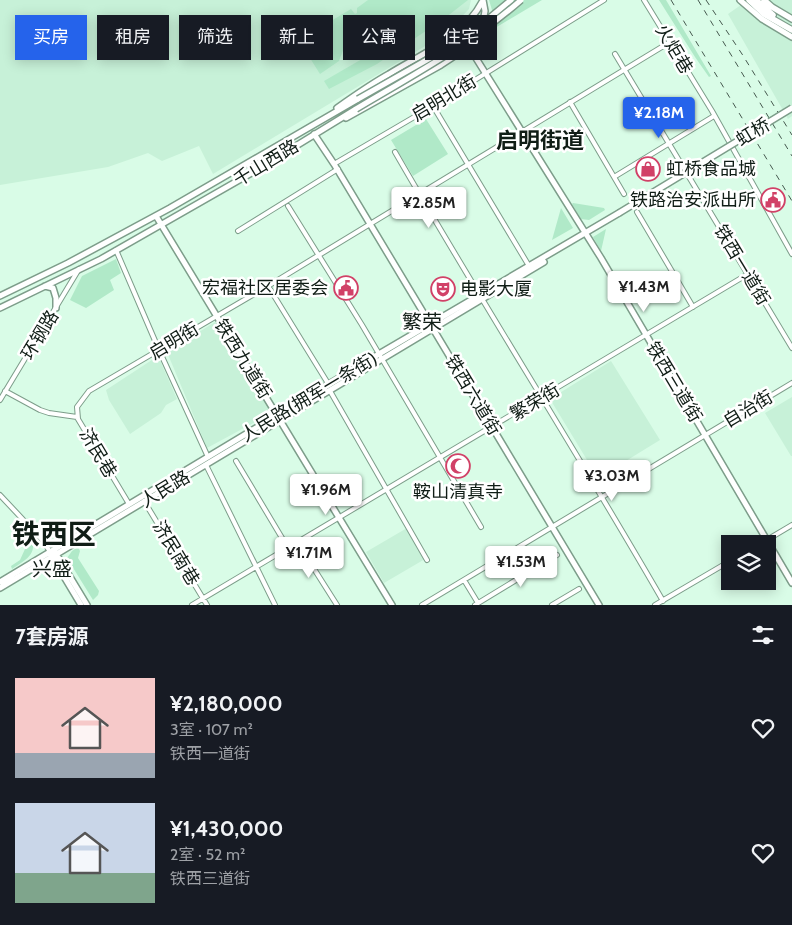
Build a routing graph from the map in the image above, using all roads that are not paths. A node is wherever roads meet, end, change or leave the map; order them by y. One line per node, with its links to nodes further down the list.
1 (483, 0): 10 (main road); 11 (main road)
2 (511, 0): 26 (main road, 千山西路, bridge)
3 (521, 0): 27 (main road, 千山西路, bridge)
4 (604, 0): 21 (street, 启明北街)
5 (644, 0): 15 (street, 火炬巷)
6 (740, 0): 14 (main road)
7 (749, 0): 13 (highway)
8 (756, 0): 13 (highway)
9 (764, 0): 12 (highway)
10 (474, 15)
11 (484, 15)
12 (792, 19)
13 (792, 30)
14 (792, 37)
15 (670, 42): 20 (street, 启明街); 25 (street, 火炬巷)
16 (425, 53): 26 (main road)
17 (615, 54): 20 (street, 铁西一道街)
18 (449, 60): 27 (main road)
19 (478, 60): 21 (main road, 铁西三道街)
20 (624, 70): 22 (street, 启明街); 30 (street, 铁西一道街)
21 (486, 73): 23 (street, 启明北街); 28 (main road, 铁西三道街)
22 (570, 102): 28 (street, 启明街); 35 (street)
23 (433, 106): 32 (street, 启明北街); 33 (street)
24 (792, 108): 44 (main road, 虹桥, bridge)
25 (714, 116): 30 (street); 46 (street, 火炬巷)
26 (310, 126): 40 (main road, 千山西路)
27 (323, 129): 29 (main road, 千山西路)
28 (522, 132): 33 (street, 启明街); 44 (main road, 铁西三道街)
29 (314, 134): 32 (main road, 铁西六道街); 42 (main road, 千山西路)
30 (669, 144): 35 (street); 50 (street, 铁西一道街)
31 (395, 152): 36 (street)
32 (334, 164): 34 (main road, 铁西六道街)
33 (467, 164): 36 (street, 启明街); 48 (street)
34 (338, 169): 41 (main road, 铁西六道街); 43 (street)
35 (614, 177): 37 (street)
36 (419, 194): 41 (street, 启明街); 54 (street)
37 (624, 194)
38 (288, 206): 47 (street)
39 (637, 212): 55 (street)
40 (156, 216): 42 (main road, 铁西九道街); 53 (main road, 千山西路)
41 (369, 224): 47 (street, 启明街); 59 (main road, 铁西六道街)
42 (161, 225): 45 (main road, 千山西路); 58 (main road, 铁西九道街)
43 (238, 231)
44 (586, 235): 48 (main road, 人民路(拥军一条街)); 54 (main road); 60 (main road, 铁西三道街)
45 (116, 250): 49 (main road, 千山西路); 62 (street)
46 (792, 254)
47 (319, 255): 52 (street, 启明街); 63 (street)
48 (529, 266): 54 (main road, 人民路(拥军一条街))
49 (79, 269): 51 (main road, 千山西路); 57 (street, 环钢路)
50 (748, 274): 55 (street, 繁荣街); 61 (street, 铁西一道街)
51 (45, 286): 56 (main road, 千山西路); 57 (main road)
52 (268, 286): 58 (street, 启明街); 65 (street)
53 (0, 296)
54 (481, 298): 59 (main road, 人民路(拥军一条街)); 67 (street)
55 (693, 307): 60 (street, 繁荣街)
56 (0, 308)
57 (56, 308): 66 (street, 环钢路)
58 (216, 316): 62 (street, 启明街); 70 (main road, 铁西九道街)
59 (432, 327): 63 (main road, 人民路(拥军一条街)); 71 (main road, 铁西六道街)
60 (646, 335): 67 (street, 繁荣街); 72 (main road, 铁西三道街)
61 (792, 348)
62 (159, 350): 69 (street, 启明街); 73 (street)
63 (380, 357): 65 (main road, 人民路(拥军一条街)); 74 (street)
64 (792, 383): 72 (street, 自治街)
65 (330, 388): 70 (main road, 人民路(拥军一条街)); 77 (street)
66 (5, 391): 68 (street, 环钢路); 69 (street, 济民巷)
67 (540, 398): 71 (street, 繁荣街); 79 (street)
68 (0, 400)
69 (77, 417): 81 (street, 济民巷)
70 (279, 418): 73 (main road, 人民路(拥军一条街)); 76 (main road, 人民路); 82 (main road, 铁西九道街)
71 (492, 427): 74 (street, 繁荣街); 85 (main road, 铁西六道街)
72 (706, 434): 79 (street, 自治街); 86 (main road, 铁西三道街)
73 (208, 458): 81 (main road, 人民路(拥军一条街))
74 (440, 458): 77 (street, 繁荣街); 84 (street)
75 (236, 461): 89 (street)
76 (206, 465): 80 (main road, 人民路); 95 (street)
77 (388, 489): 82 (street, 繁荣街); 94 (street)
78 (0, 495): 91 (street)
79 (602, 496): 85 (street, 自治街); 104 (street)
80 (144, 501): 91 (main road, 人民路); 103 (street, 济民南巷)
81 (129, 504): 91 (main road, 人民路(拥军一条街))
82 (339, 518): 88 (street, 繁荣街); 112 (main road, 铁西九道街)
83 (792, 525): 87 (street)
84 (480, 526)
85 (552, 527): 90 (street, 自治街); 115 (main road, 铁西六道街)
86 (764, 535)
87 (775, 535)
88 (297, 542): 89 (street, 繁荣街); 111 (street)
89 (288, 548): 95 (street, 繁荣街)
90 (511, 552): 97 (street); 98 (street, 自治街)
91 (53, 553): 99 (main road, 人民路(拥军一条街)); 101 (main road, 人民路); 106 (main road); 107 (main road)
92 (558, 555): 97 (street)
93 (776, 555): 100 (main road, 铁西三道街)
94 (427, 560)
95 (256, 566): 103 (street, 繁荣街); 110 (street)
96 (721, 566): 104 (street)
97 (525, 575): 105 (street)
98 (464, 580): 105 (street); 113 (street, 自治街)
99 (0, 582)
100 (792, 583)
101 (0, 588)
102 (579, 590): 114 (street)
103 (203, 598): 108 (street, 繁荣街); 109 (street, 济民南巷)
104 (663, 601): 116 (street)
105 (477, 604)
106 (80, 605)
107 (87, 605)
108 (192, 605)
109 (207, 605)
110 (275, 605)
111 (337, 605)
112 (392, 605)
113 (422, 605)
114 (552, 605)
115 (599, 605)
116 (655, 605)

